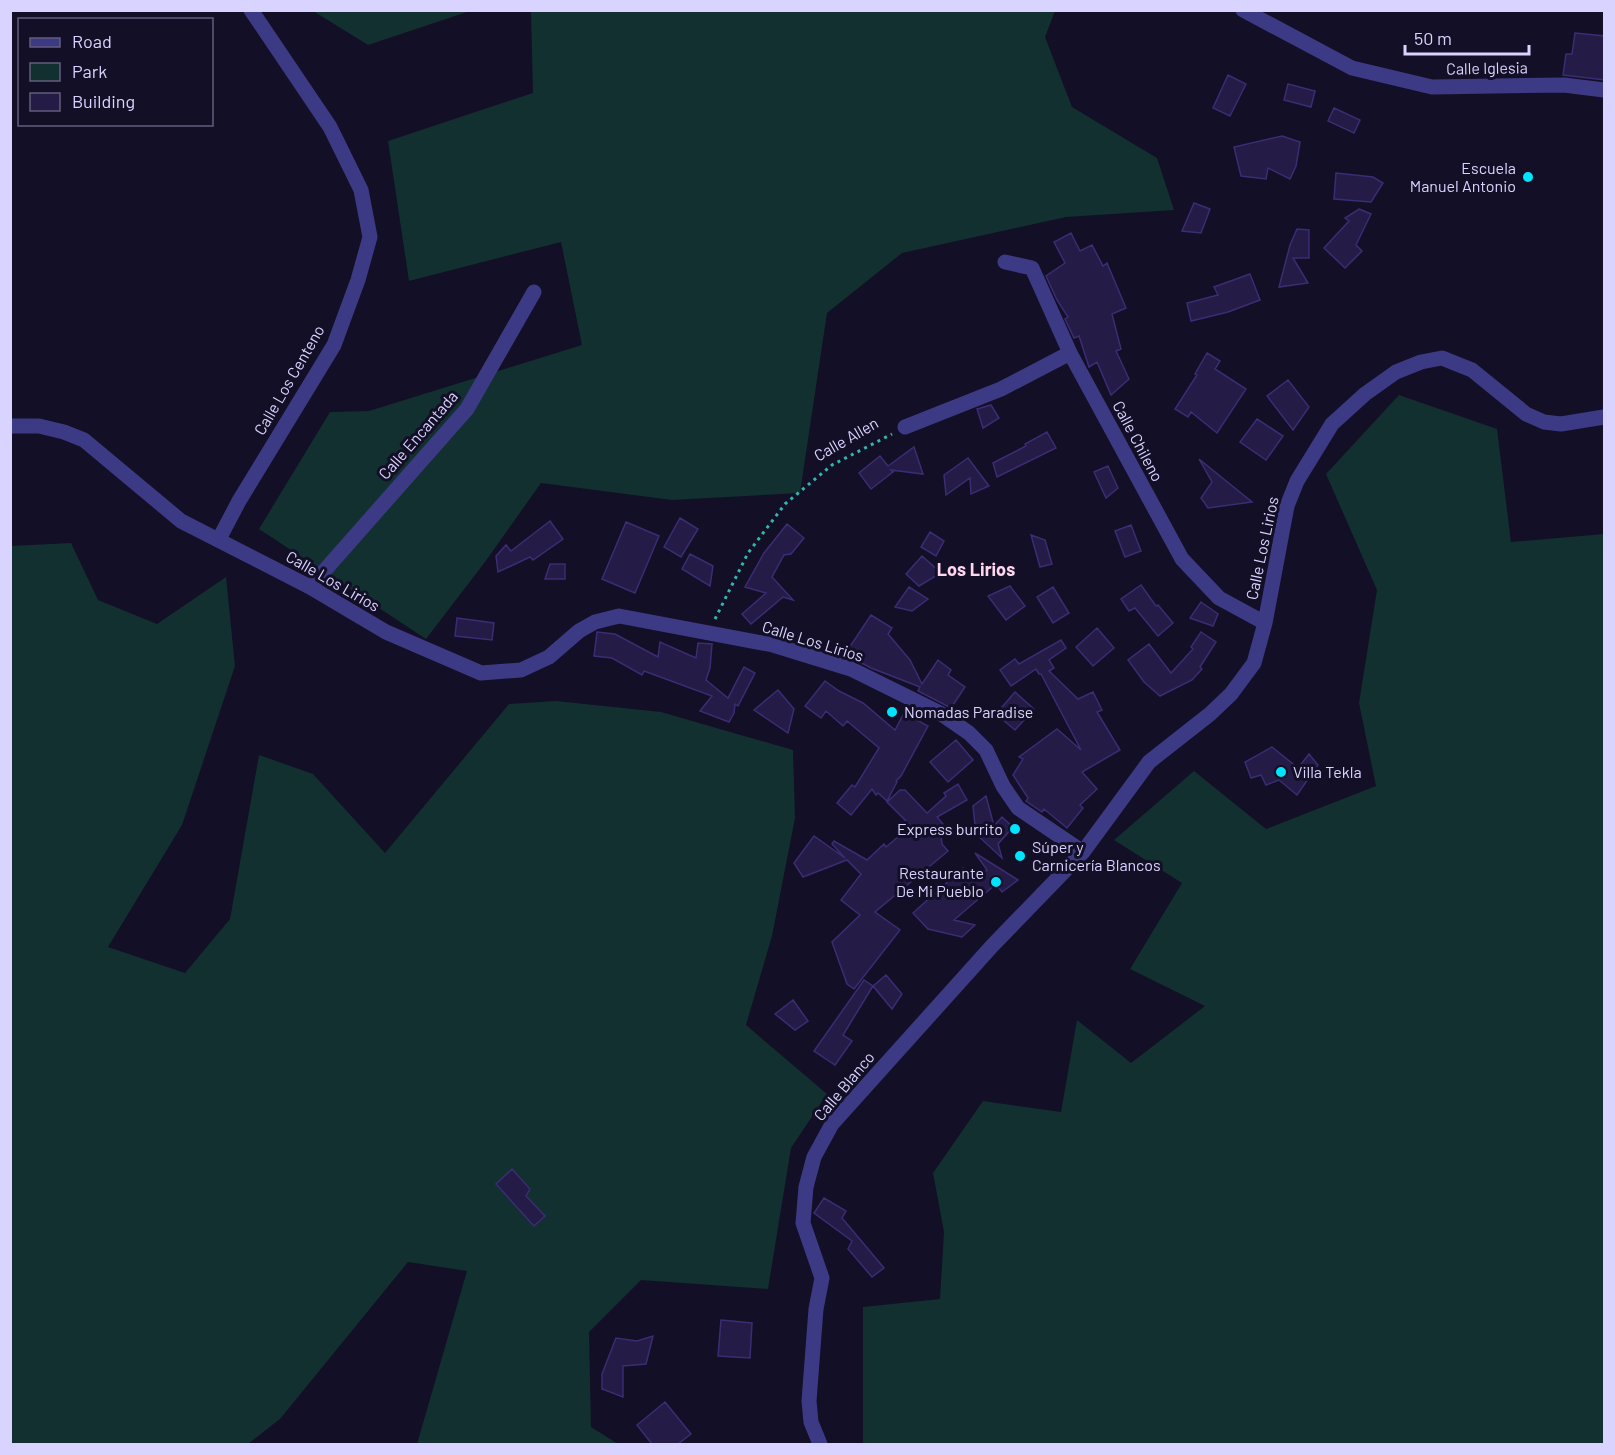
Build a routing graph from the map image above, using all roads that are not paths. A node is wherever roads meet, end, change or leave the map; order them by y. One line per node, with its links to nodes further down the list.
1 (251, 10): 10 (street, Calle Los Centeno)
2 (1243, 10): 3 (street, Calle Iglesia)
3 (1605, 90)
4 (1005, 262): 6 (street, Calle Chileno)
5 (534, 292): 11 (street, Calle Encantada)
6 (1070, 353): 9 (street, Calle Allen); 12 (street, Calle Chileno)
7 (1605, 417): 12 (street, Calle Los Lirios)
8 (10, 426): 10 (street, Calle Los Lirios)
9 (905, 427)
10 (219, 539): 11 (street, Calle Los Lirios)
11 (310, 587): 13 (street, Calle Los Lirios)
12 (1265, 623): 13 (street, Calle Los Lirios)
13 (1083, 852): 14 (street, Calle Blanco)
14 (820, 1444)

